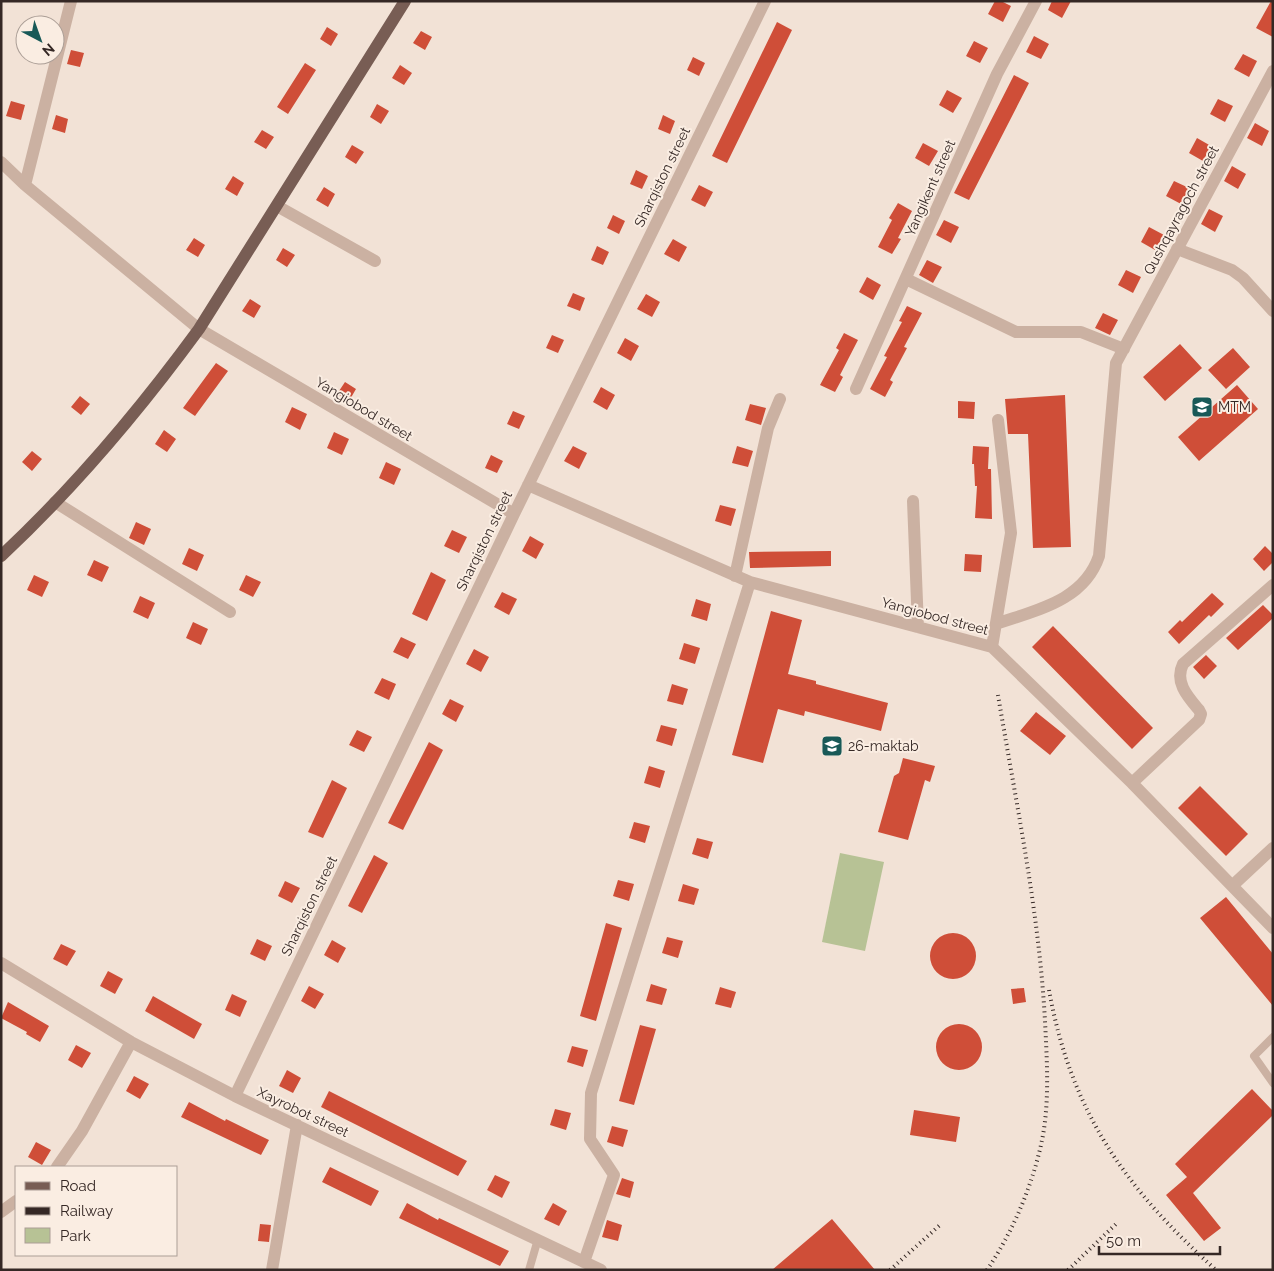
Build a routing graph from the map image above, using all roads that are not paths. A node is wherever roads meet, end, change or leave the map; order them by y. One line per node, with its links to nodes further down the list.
1 (71, 1): 7 (street)
2 (405, 1): 8 (main road)
3 (765, 1): 18 (street, Sharqiston street)
4 (1036, 1): 11 (street, Yangikent street)
5 (1273, 72): 9 (street, Qushqayragoch street)
6 (1, 162): 7 (street, Yangiobod street)
7 (25, 185): 13 (street, Yangiobod street)
8 (277, 206): 10 (street); 13 (main road)
9 (1177, 249): 12 (street); 14 (street, Qushqayragoch street)
10 (375, 262)
11 (906, 279): 14 (street); 15 (street, Yangikent street)
12 (1273, 311)
13 (198, 329): 20 (main road); 21 (street, Yangiobod street)
14 (1124, 348): 27 (street, Qushqayragoch street)
15 (856, 389)
16 (780, 399): 23 (street)
17 (998, 420): 27 (street)
18 (528, 486): 21 (street, Sharqiston street); 23 (street, Yangiobod street)
19 (913, 501): 28 (street)
20 (55, 502): 22 (main road); 26 (street)
21 (514, 514): 38 (street, Sharqiston street)
22 (1, 556)
23 (736, 576): 24 (street, Yangiobod street)
24 (750, 582): 28 (street, Yangiobod street); 44 (street)
25 (1273, 585): 30 (street)
26 (230, 612)
27 (996, 624): 29 (street)
28 (918, 627): 29 (street, Yangiobod street)
29 (992, 647): 30 (street, Yangiobod street)
30 (1132, 783): 32 (street, Yangiobod street)
31 (1273, 848): 32 (street)
32 (1232, 886): 33 (street, Yangiobod street)
33 (1273, 928)
34 (1, 963): 36 (street, Xayrobot street)
35 (1273, 1037): 37 (lane)
36 (131, 1042): 38 (street, Xayrobot street); 40 (street)
37 (1273, 1084)
38 (236, 1096): 39 (street, Xayrobot street)
39 (297, 1126): 43 (street, Xayrobot street); 45 (street)
40 (58, 1166)
41 (15, 1203): 42 (street)
42 (1, 1212)
43 (538, 1240): 44 (street, Xayrobot street); 46 (lane)
44 (584, 1262): 47 (street, Xayrobot street)
45 (272, 1270)
46 (529, 1270)
47 (601, 1270)

